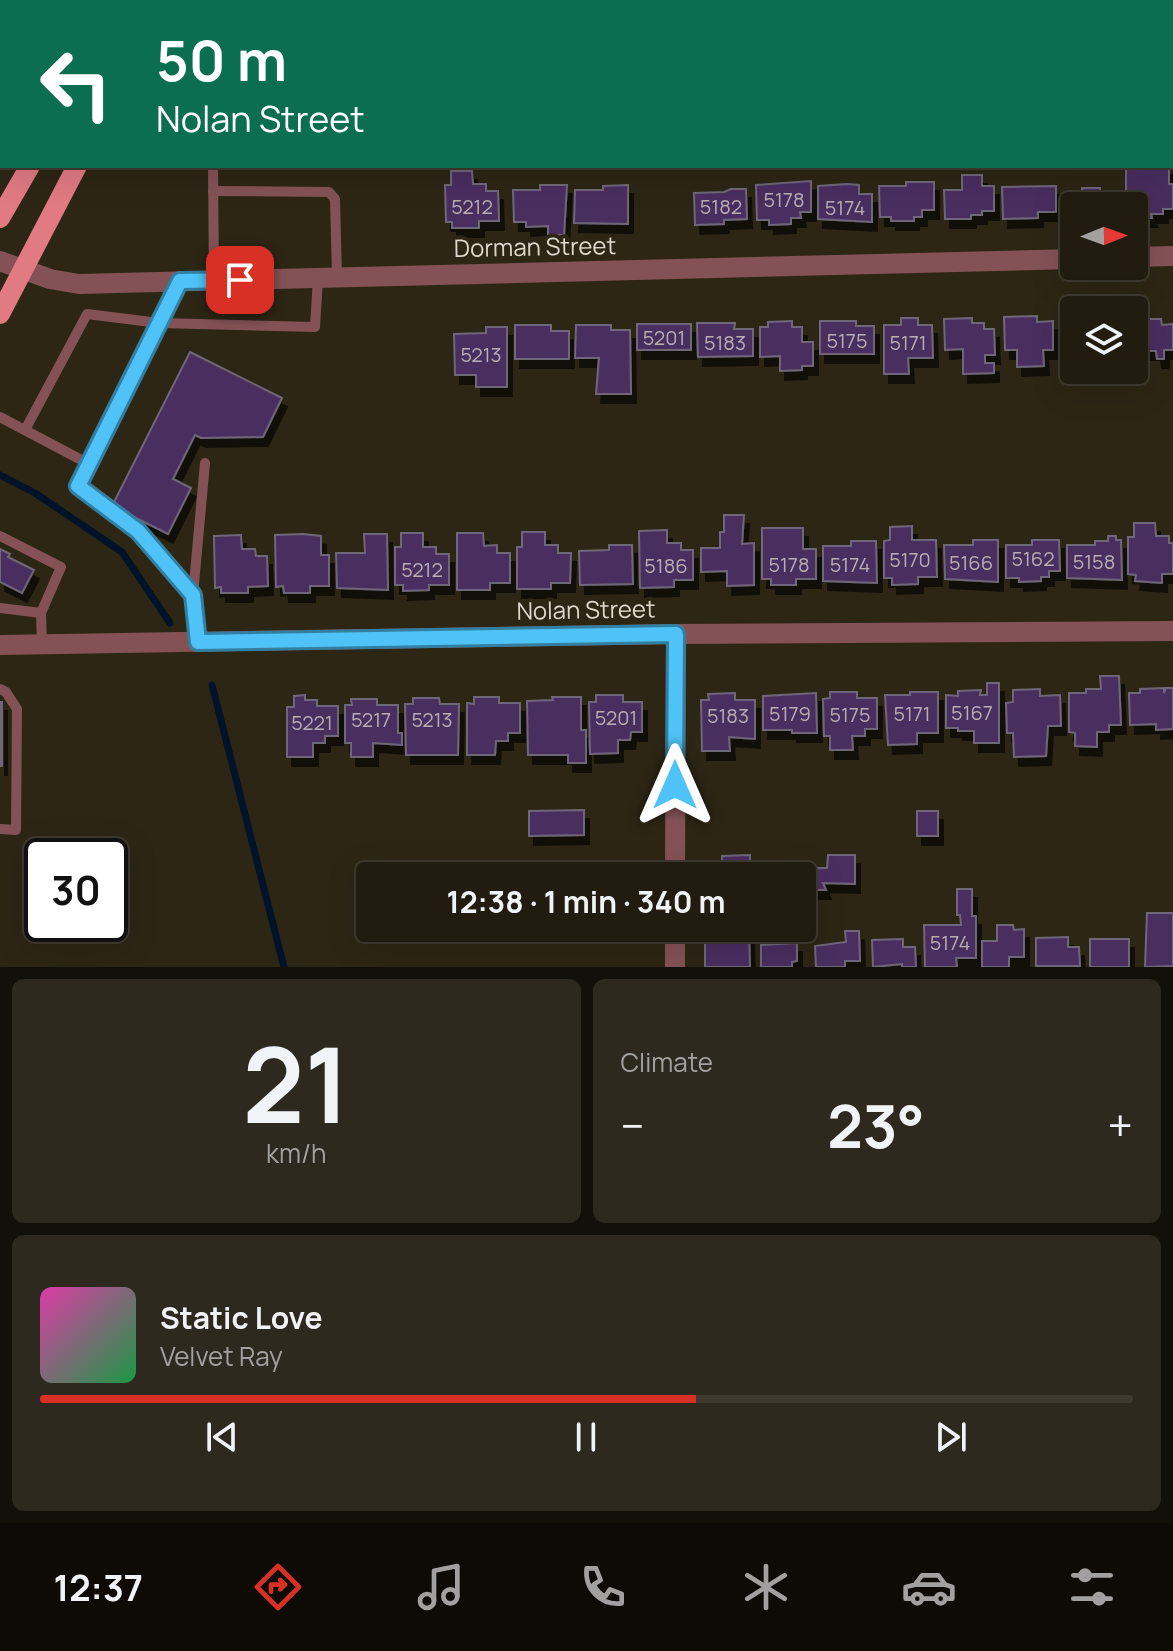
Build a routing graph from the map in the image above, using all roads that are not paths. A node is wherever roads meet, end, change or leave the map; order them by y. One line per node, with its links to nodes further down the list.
1 (29, 168): 5 (main road)
2 (76, 168): 10 (main road)
3 (213, 168): 4 (lane)
4 (213, 191): 11 (lane); 12 (lane)
5 (0, 218)
6 (1173, 256): 7 (street)
7 (1148, 257)
8 (1060, 259): 11 (street, Dorman Street)
9 (0, 261): 10 (street, Dorman Street)
10 (22, 271): 13 (street, Dorman Street); 14 (main road)
11 (327, 278): 12 (street, Dorman Street); 15 (lane)
12 (214, 280): 13 (street, Dorman Street)
13 (180, 281): 15 (lane)
14 (0, 314)
15 (159, 323): 17 (lane); 19 (lane)
16 (0, 417): 17 (lane)
17 (25, 430): 19 (lane)
18 (205, 463): 21 (lane)
19 (89, 464): 21 (lane)
20 (0, 536): 23 (lane)
21 (193, 595): 26 (lane)
22 (0, 608): 23 (lane)
23 (41, 613): 27 (lane)
24 (1173, 631): 25 (street, Nolan Street)
25 (676, 634): 26 (street, Nolan Street); 31 (street)
26 (198, 642): 27 (street, Nolan Street)
27 (42, 644): 28 (street, Nolan Street)
28 (0, 645)
29 (0, 689): 30 (lane)
30 (0, 829)
31 (675, 862)
32 (675, 942): 33 (street)
33 (675, 967)

